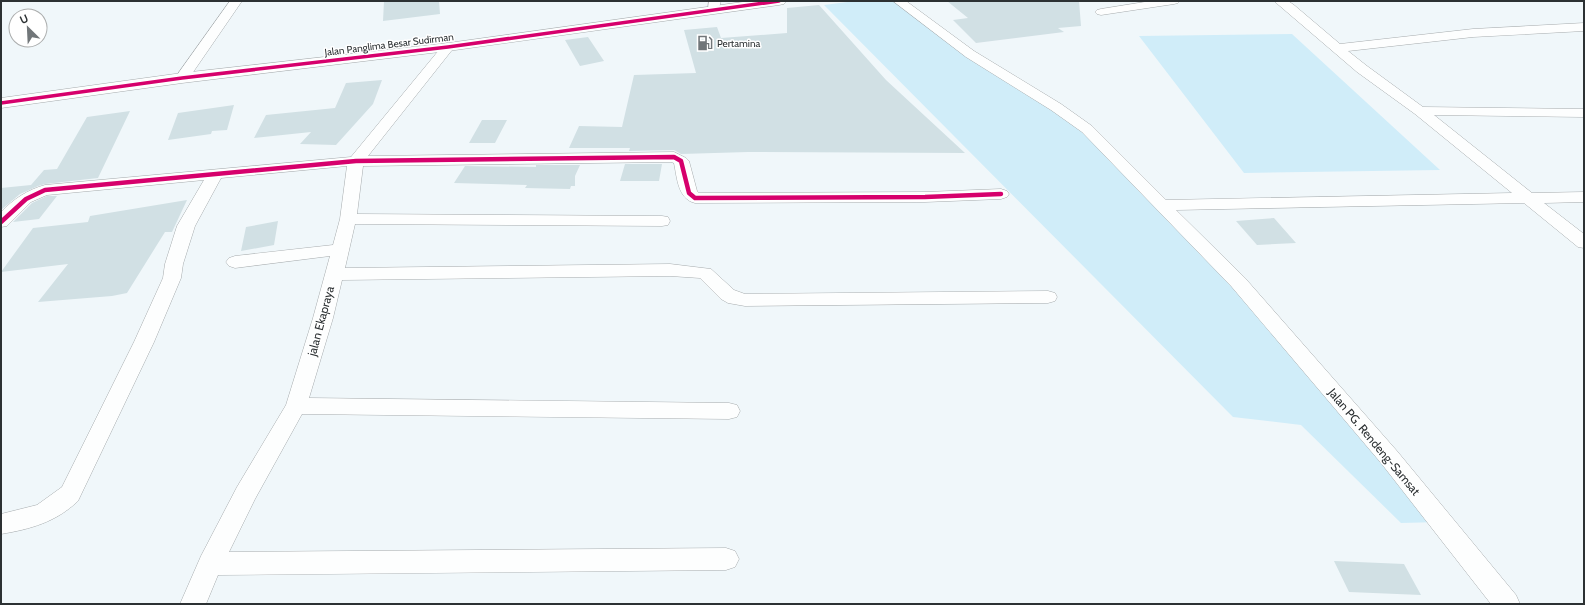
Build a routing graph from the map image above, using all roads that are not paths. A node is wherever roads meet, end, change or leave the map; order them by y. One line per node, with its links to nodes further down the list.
1 (236, 1): 11 (street)
2 (779, 1): 6 (main road, Jalan Panglima Besar Sudirman)
3 (899, 1): 20 (street, Jalan PG. Rendeng-Samsat)
4 (1174, 1): 7 (street)
5 (1280, 1): 10 (street)
6 (714, 5): 9 (main road, Jalan Panglima Besar Sudirman)
7 (1101, 12)
8 (1584, 27): 10 (street)
9 (448, 47): 11 (main road, Jalan Panglima Besar Sudirman); 15 (street)
10 (1338, 48): 13 (street)
11 (182, 78): 12 (main road, Jalan Panglima Besar Sudirman)
12 (1, 103)
13 (1420, 111): 14 (street); 19 (street)
14 (1584, 113)
15 (356, 161): 16 (street); 17 (street); 21 (street, jalan Ekapraya)
16 (215, 175): 23 (street); 31 (street)
17 (1001, 194)
18 (1584, 197): 19 (street)
19 (1530, 198): 20 (street); 24 (street)
20 (1164, 205): 35 (street, Jalan PG. Rendeng-Samsat)
21 (348, 219): 22 (street); 25 (street, jalan Ekapraya)
22 (662, 221)
23 (1, 222)
24 (1584, 243)
25 (340, 249): 26 (street); 27 (street, jalan Ekapraya)
26 (235, 262)
27 (334, 274): 28 (street); 29 (street, jalan Ekapraya)
28 (1048, 298)
29 (296, 406): 30 (street); 33 (street, jalan Ekapraya)
30 (729, 411)
31 (1, 524)
32 (726, 559): 33 (street)
33 (210, 564): 34 (street, jalan Ekapraya)
34 (193, 604)
35 (1507, 604)

